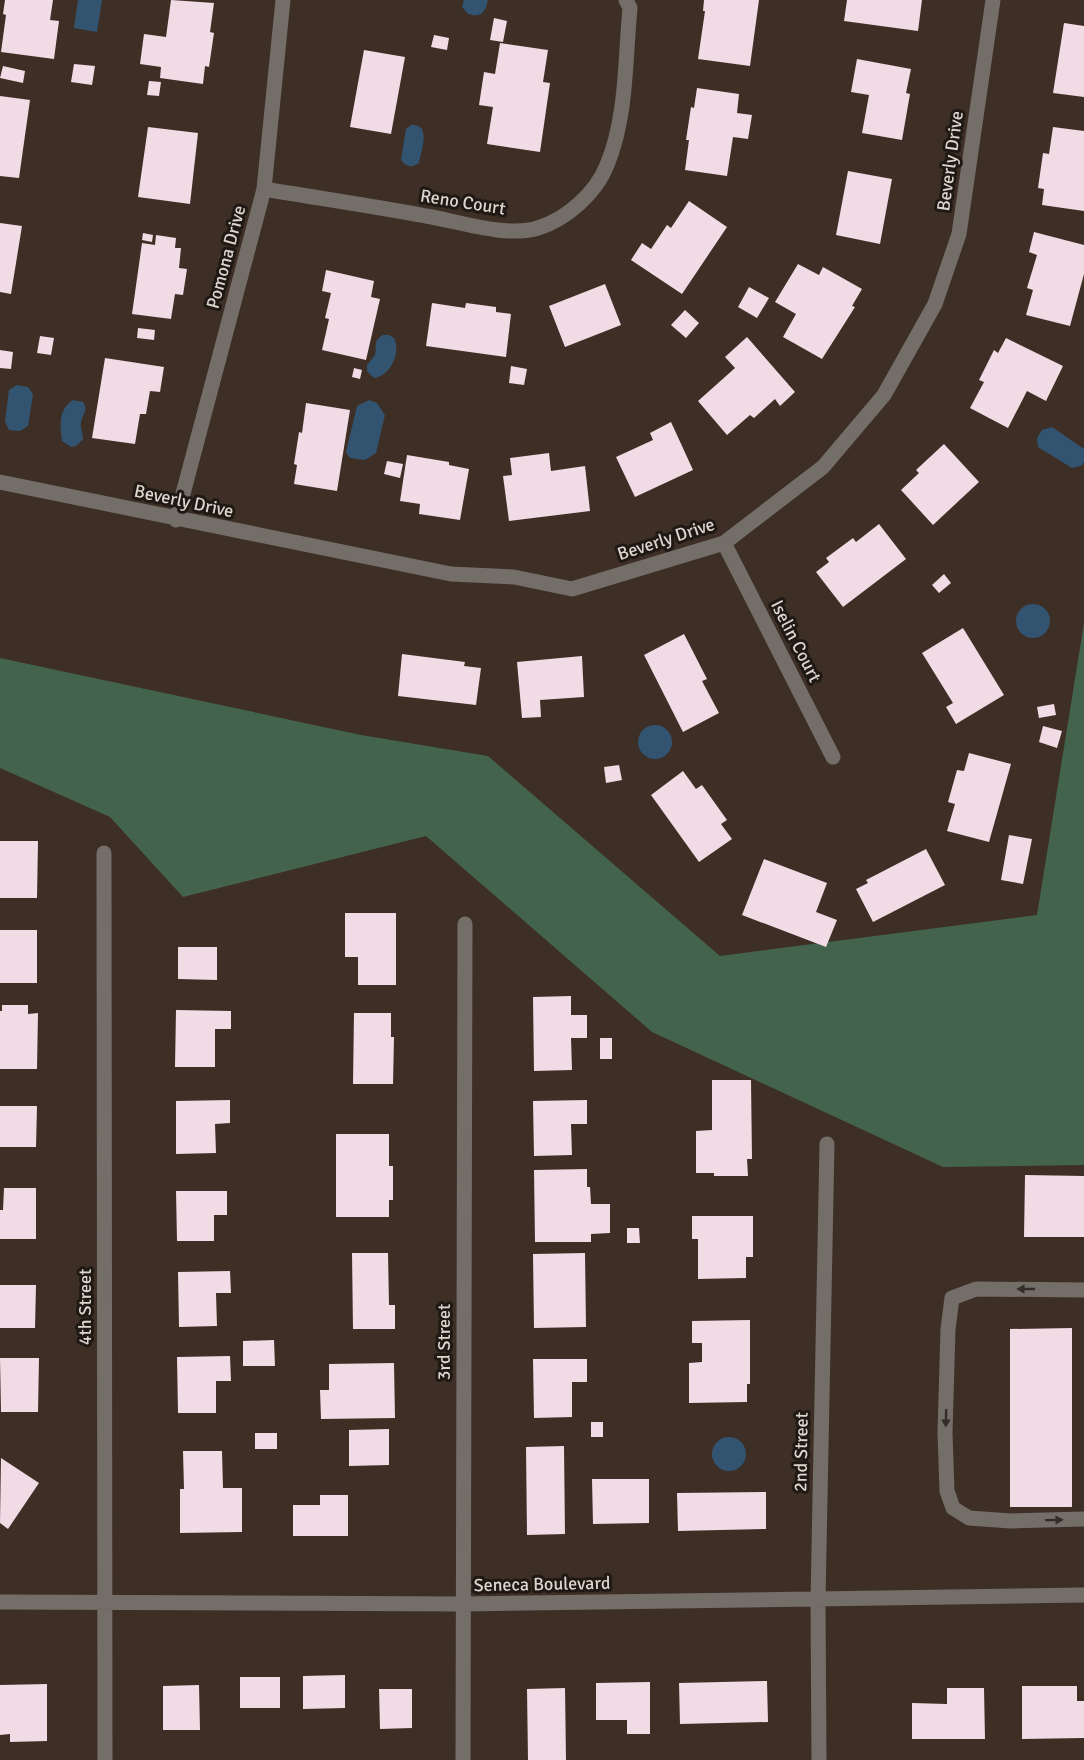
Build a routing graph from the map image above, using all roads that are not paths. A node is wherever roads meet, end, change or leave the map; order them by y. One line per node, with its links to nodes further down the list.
1 (283, 0): 4 (street, Pomona Drive)
2 (626, 0): 4 (street, Reno Court)
3 (993, 0): 7 (street, Beverly Drive)
4 (264, 189): 6 (street, Pomona Drive)
5 (0, 482): 6 (street, Beverly Drive)
6 (176, 519): 7 (street, Beverly Drive)
7 (724, 543): 8 (street, Iselin Court)
8 (833, 757)
9 (104, 853): 17 (street, 4th Street)
10 (465, 924): 18 (street, 3rd Street)
11 (827, 1144): 15 (street, 2nd Street)
12 (1084, 1290): 13 (street, one-way to 13)
13 (1084, 1520)
14 (1084, 1595): 15 (street, Seneca Boulevard)
15 (818, 1600): 18 (street, Seneca Boulevard); 21 (street, 2nd Street)
16 (0, 1602): 17 (street, Seneca Boulevard)
17 (104, 1602): 18 (street, Seneca Boulevard); 19 (street, 4th Street)
18 (463, 1604): 20 (street, 3rd Street)
19 (105, 1760)
20 (464, 1760)
21 (819, 1760)

